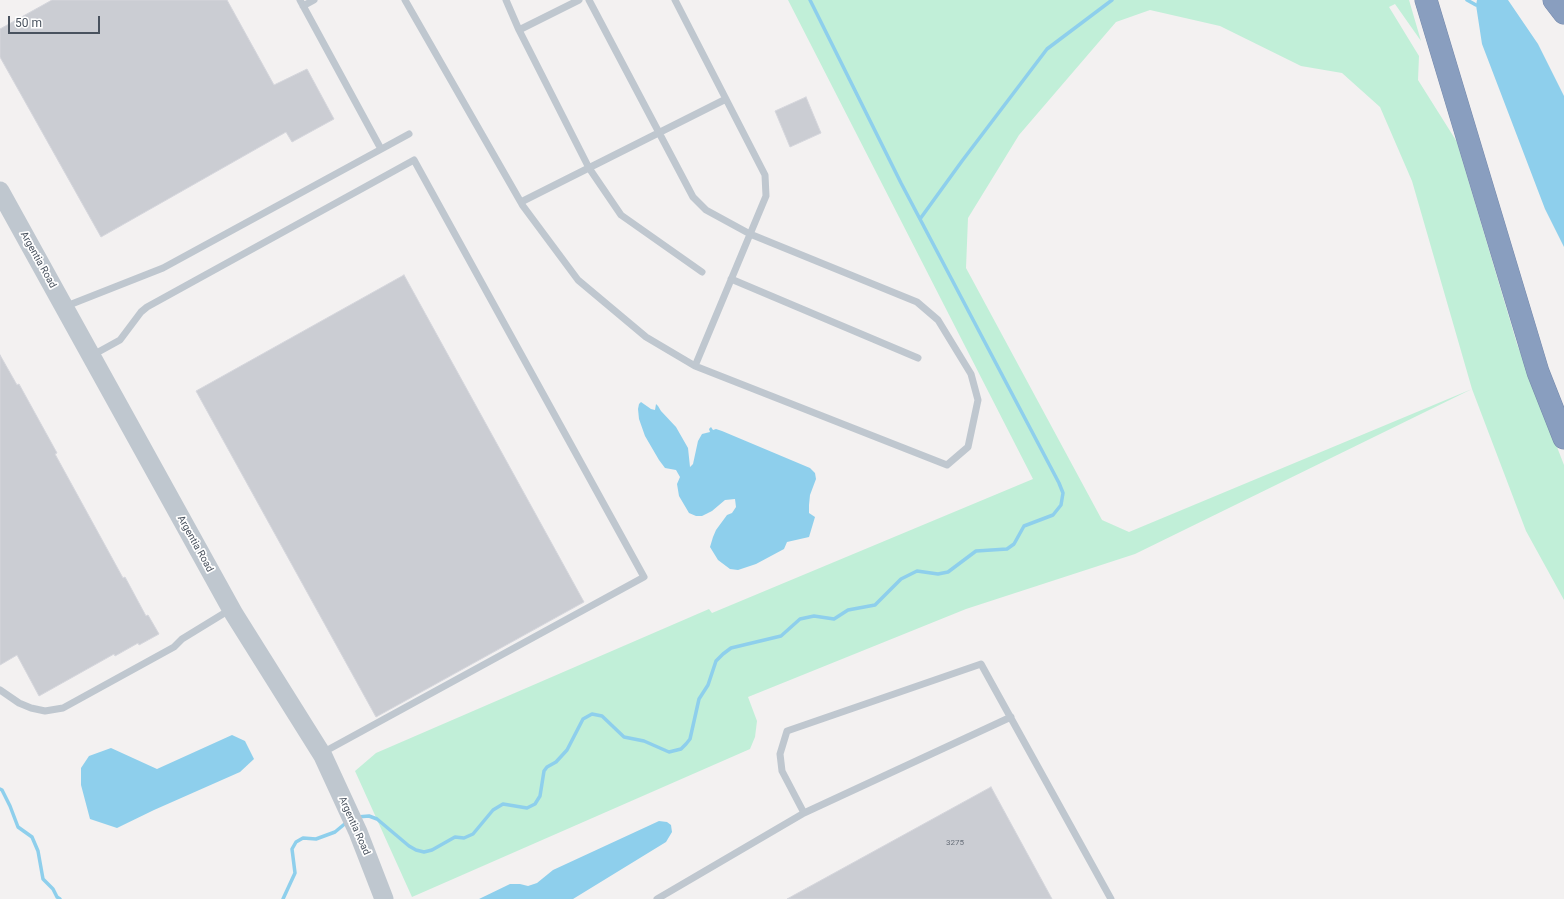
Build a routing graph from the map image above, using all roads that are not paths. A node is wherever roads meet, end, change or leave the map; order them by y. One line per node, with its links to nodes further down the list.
1 (314, 0): 9 (lane)
2 (405, 0): 18 (lane)
3 (506, 0): 11 (lane)
4 (579, 0): 11 (lane)
5 (589, 0): 13 (lane)
6 (675, 0): 12 (lane)
7 (1426, 0): 26 (highway)
8 (1554, 0): 10 (highway)
9 (302, 3): 15 (lane)
10 (1564, 12)
11 (519, 30): 16 (lane)
12 (726, 99): 13 (lane); 19 (lane)
13 (659, 132): 16 (lane); 19 (lane)
14 (409, 134): 15 (lane)
15 (381, 149): 22 (lane)
16 (589, 168): 18 (lane); 20 (lane)
17 (0, 191): 22 (street, Argentia Road)
18 (521, 202): 25 (lane)
19 (750, 234): 21 (lane); 25 (lane)
20 (702, 272)
21 (732, 279): 24 (lane); 25 (lane)
22 (64, 307): 23 (street, Argentia Road)
23 (91, 356): 27 (street, Argentia Road); 30 (lane)
24 (918, 358)
25 (694, 366)
26 (1564, 438)
27 (231, 609): 28 (lane); 30 (street, Argentia Road)
28 (0, 690)
29 (1011, 717): 31 (lane); 31 (lane); 34 (lane)
30 (321, 753): 32 (street, Argentia Road)
31 (804, 813): 33 (lane)
32 (384, 899)
33 (657, 899)
34 (1111, 899)

